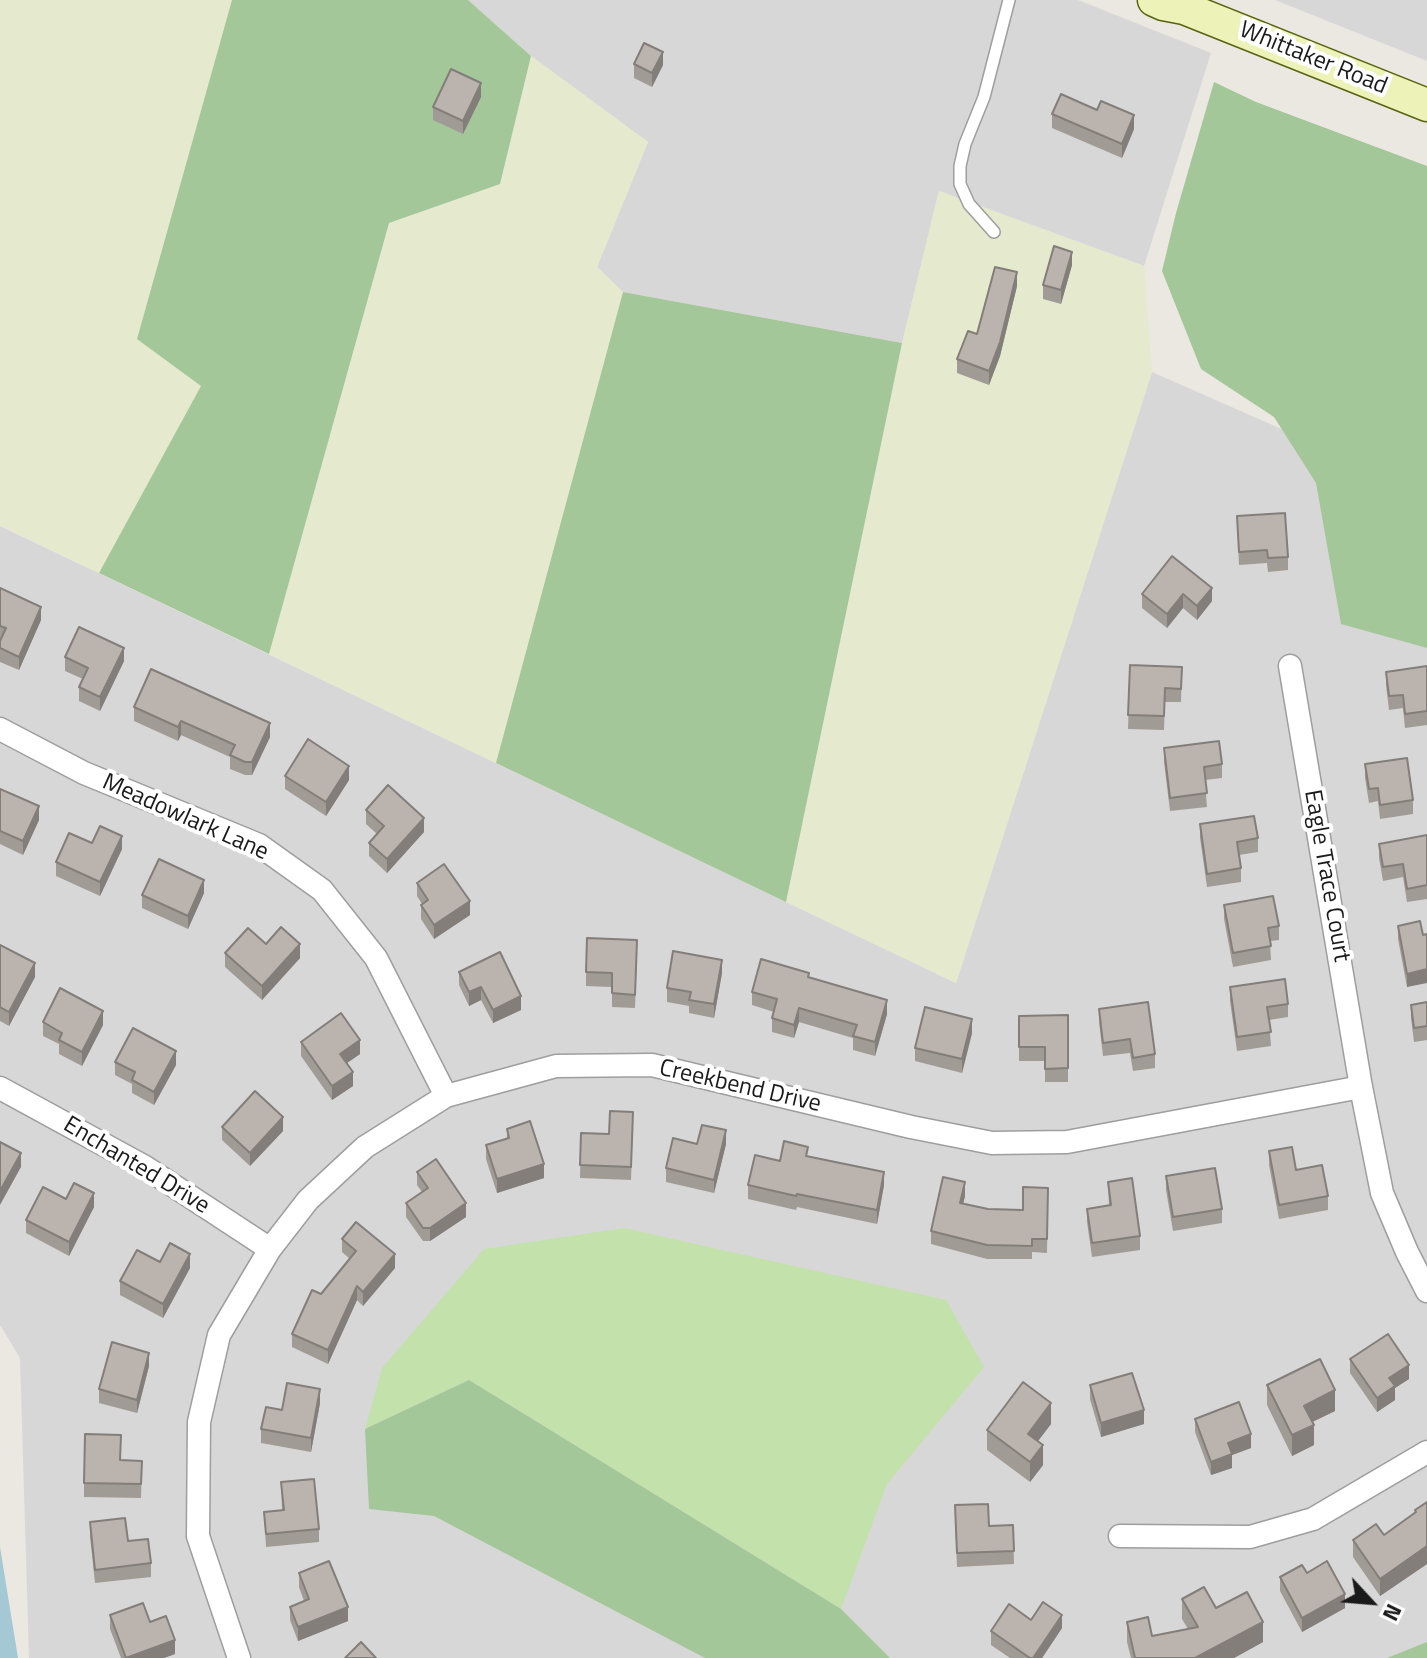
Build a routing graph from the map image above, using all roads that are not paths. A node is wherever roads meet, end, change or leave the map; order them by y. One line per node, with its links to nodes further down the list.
1 (1009, 0): 4 (lane)
2 (1154, 0): 3 (main road, Whittaker Road)
3 (1427, 105)
4 (994, 232)
5 (1290, 666): 7 (street, Eagle Trace Court)
6 (0, 729): 9 (street, Meadowlark Lane)
7 (1361, 1087): 9 (street, Creekbend Drive); 11 (street, Eagle Trace Court)
8 (0, 1088): 10 (street, Enchanted Drive)
9 (446, 1096): 10 (street, Creekbend Drive)
10 (270, 1249): 14 (street, Creekbend Drive)
11 (1427, 1291)
12 (1427, 1452): 13 (street)
13 (1120, 1536)
14 (239, 1658)

